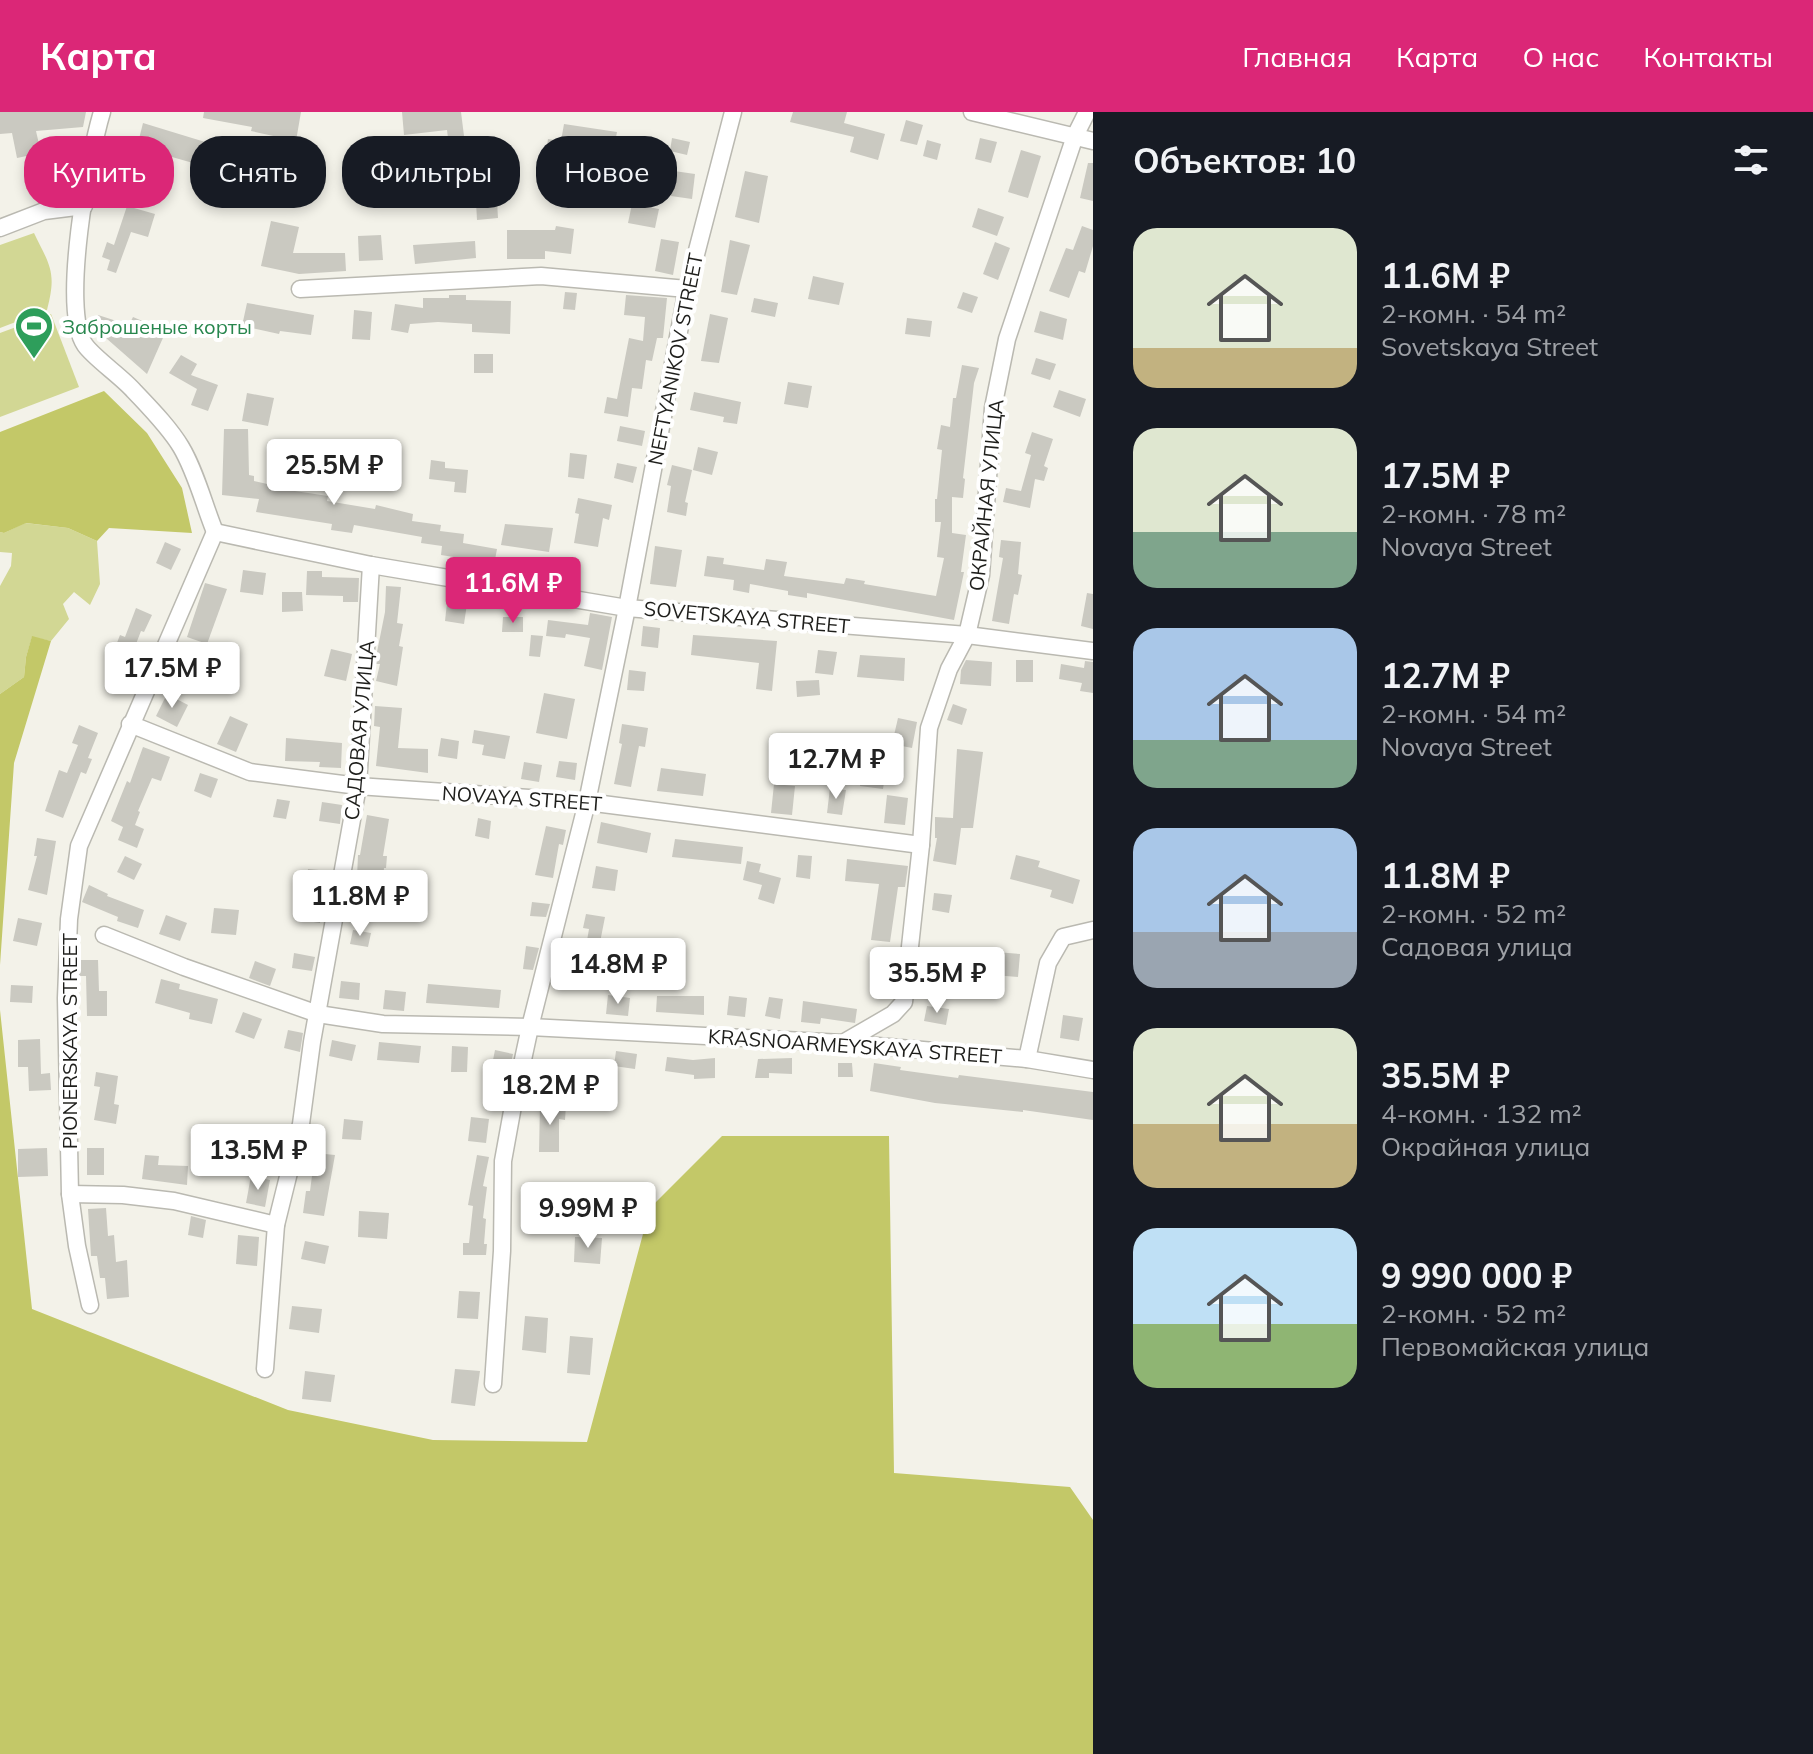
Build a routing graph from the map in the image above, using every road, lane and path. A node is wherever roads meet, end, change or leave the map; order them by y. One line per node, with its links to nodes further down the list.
1 (102, 112): 5 (street)
2 (733, 112): 12 (street, NEFTYANIKOV STREET)
3 (972, 112): 6 (street)
4 (1087, 112): 6 (street, ОКРАЙНАЯ УЛИЦА)
5 (95, 136)
6 (1075, 136): 7 (street); 16 (street, ОКРАЙНАЯ УЛИЦА)
7 (1093, 141)
8 (68, 208): 10 (street)
9 (84, 208): 13 (street)
10 (0, 228)
11 (300, 289): 12 (street)
12 (687, 289): 15 (street, NEFTYANIKOV STREET)
13 (215, 532): 14 (street, SOVETSKAYA STREET); 18 (street, PIONERSKAYA STREET)
14 (371, 565): 15 (street, SOVETSKAYA STREET); 19 (street, САДОВАЯ УЛИЦА)
15 (627, 608): 16 (street, SOVETSKAYA STREET); 20 (street, NEFTYANIKOV STREET)
16 (967, 635): 17 (street, SOVETSKAYA STREET); 21 (street, ОКРАЙНАЯ УЛИЦА)
17 (1093, 651)
18 (130, 724): 19 (street, NOVAYA STREET); 29 (street, PIONERSKAYA STREET)
19 (358, 786): 20 (street, NOVAYA STREET); 24 (street, САДОВАЯ УЛИЦА)
20 (587, 802): 21 (street, NOVAYA STREET); 25 (street, NEFTYANIKOV STREET)
21 (921, 845): 26 (street, ОКРАЙНАЯ УЛИЦА)
22 (1093, 930): 27 (street)
23 (104, 935): 24 (street, KRASNOARMEYSKAYA STREET)
24 (318, 1014): 25 (street, KRASNOARMEYSKAYA STREET); 30 (street, САДОВАЯ УЛИЦА)
25 (530, 1027): 26 (street, KRASNOARMEYSKAYA STREET); 33 (street, NEFTYANIKOV STREET)
26 (843, 1043): 27 (street, KRASNOARMEYSKAYA STREET)
27 (1027, 1059): 28 (street, KRASNOARMEYSKAYA STREET)
28 (1093, 1070)
29 (70, 1194): 30 (street); 31 (street, PIONERSKAYA STREET)
30 (276, 1225): 32 (street, САДОВАЯ УЛИЦА)
31 (90, 1305)
32 (265, 1369)
33 (493, 1384)

